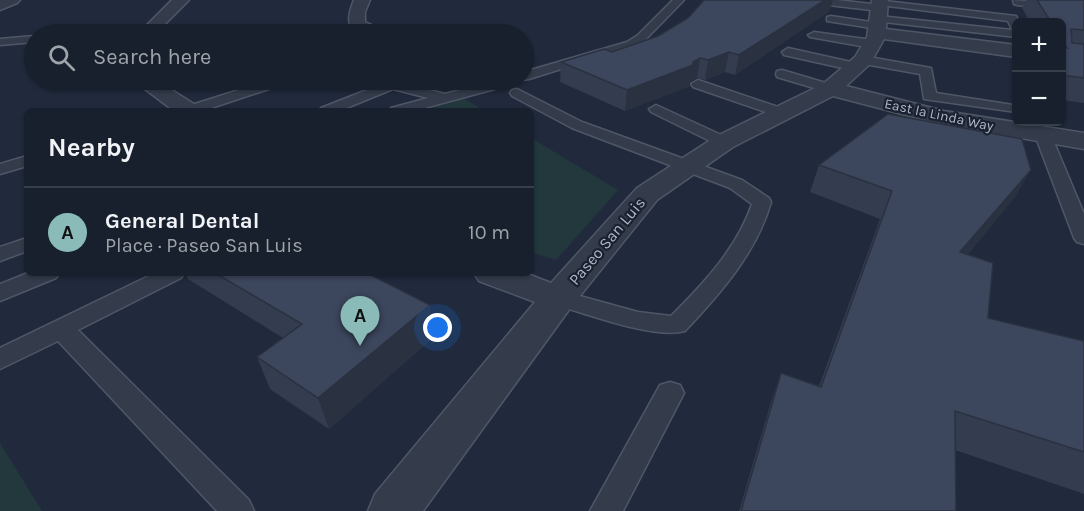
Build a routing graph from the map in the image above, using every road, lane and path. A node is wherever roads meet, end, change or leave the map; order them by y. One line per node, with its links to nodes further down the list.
1 (12, 0): 7 (street)
2 (181, 0): 11 (street)
3 (362, 0): 12 (street)
4 (679, 0): 21 (lane)
5 (812, 0): 13 (lane)
6 (1017, 2): 8 (lane)
7 (0, 5)
8 (1084, 9)
9 (1012, 18): 13 (lane)
10 (831, 20): 13 (lane)
11 (156, 24)
12 (357, 24)
13 (874, 29): 14 (lane); 15 (lane); 18 (street); 19 (lane); 23 (street, Paseo San Luis); 36 (lane)
14 (1012, 34)
15 (814, 35)
16 (24, 40): 17 (lane)
17 (0, 42)
18 (1012, 51)
19 (788, 52)
20 (782, 74): 23 (lane)
21 (534, 75)
22 (698, 84): 37 (lane)
23 (831, 89): 37 (street, Paseo San Luis); 38 (street, East la Linda Way)
24 (158, 90): 31 (street)
25 (252, 90): 32 (lane)
26 (373, 90): 33 (lane)
27 (417, 90): 30 (lane)
28 (477, 90): 30 (lane)
29 (523, 90): 42 (lane)
30 (443, 98): 34 (lane)
31 (184, 108)
32 (197, 108)
33 (333, 108)
34 (407, 108)
35 (656, 109): 40 (lane)
36 (1012, 109)
37 (782, 113): 40 (street, Paseo San Luis)
38 (1043, 135): 39 (street, East la Linda Way); 44 (lane)
39 (1084, 141)
40 (724, 142): 42 (street, Paseo San Luis)
41 (24, 162): 43 (lane)
42 (687, 167): 51 (street, Paseo San Luis); 51 (lane)
43 (0, 170)
44 (1084, 237)
45 (24, 245): 46 (lane)
46 (0, 255)
47 (41, 276): 50 (lane)
48 (167, 276): 52 (lane)
49 (499, 276): 51 (street)
50 (0, 293)
51 (558, 298): 56 (street, Paseo San Luis)
52 (61, 328): 53 (lane); 55 (lane)
53 (0, 359)
54 (670, 393): 57 (lane)
55 (238, 511)
56 (393, 511)
57 (606, 511)

